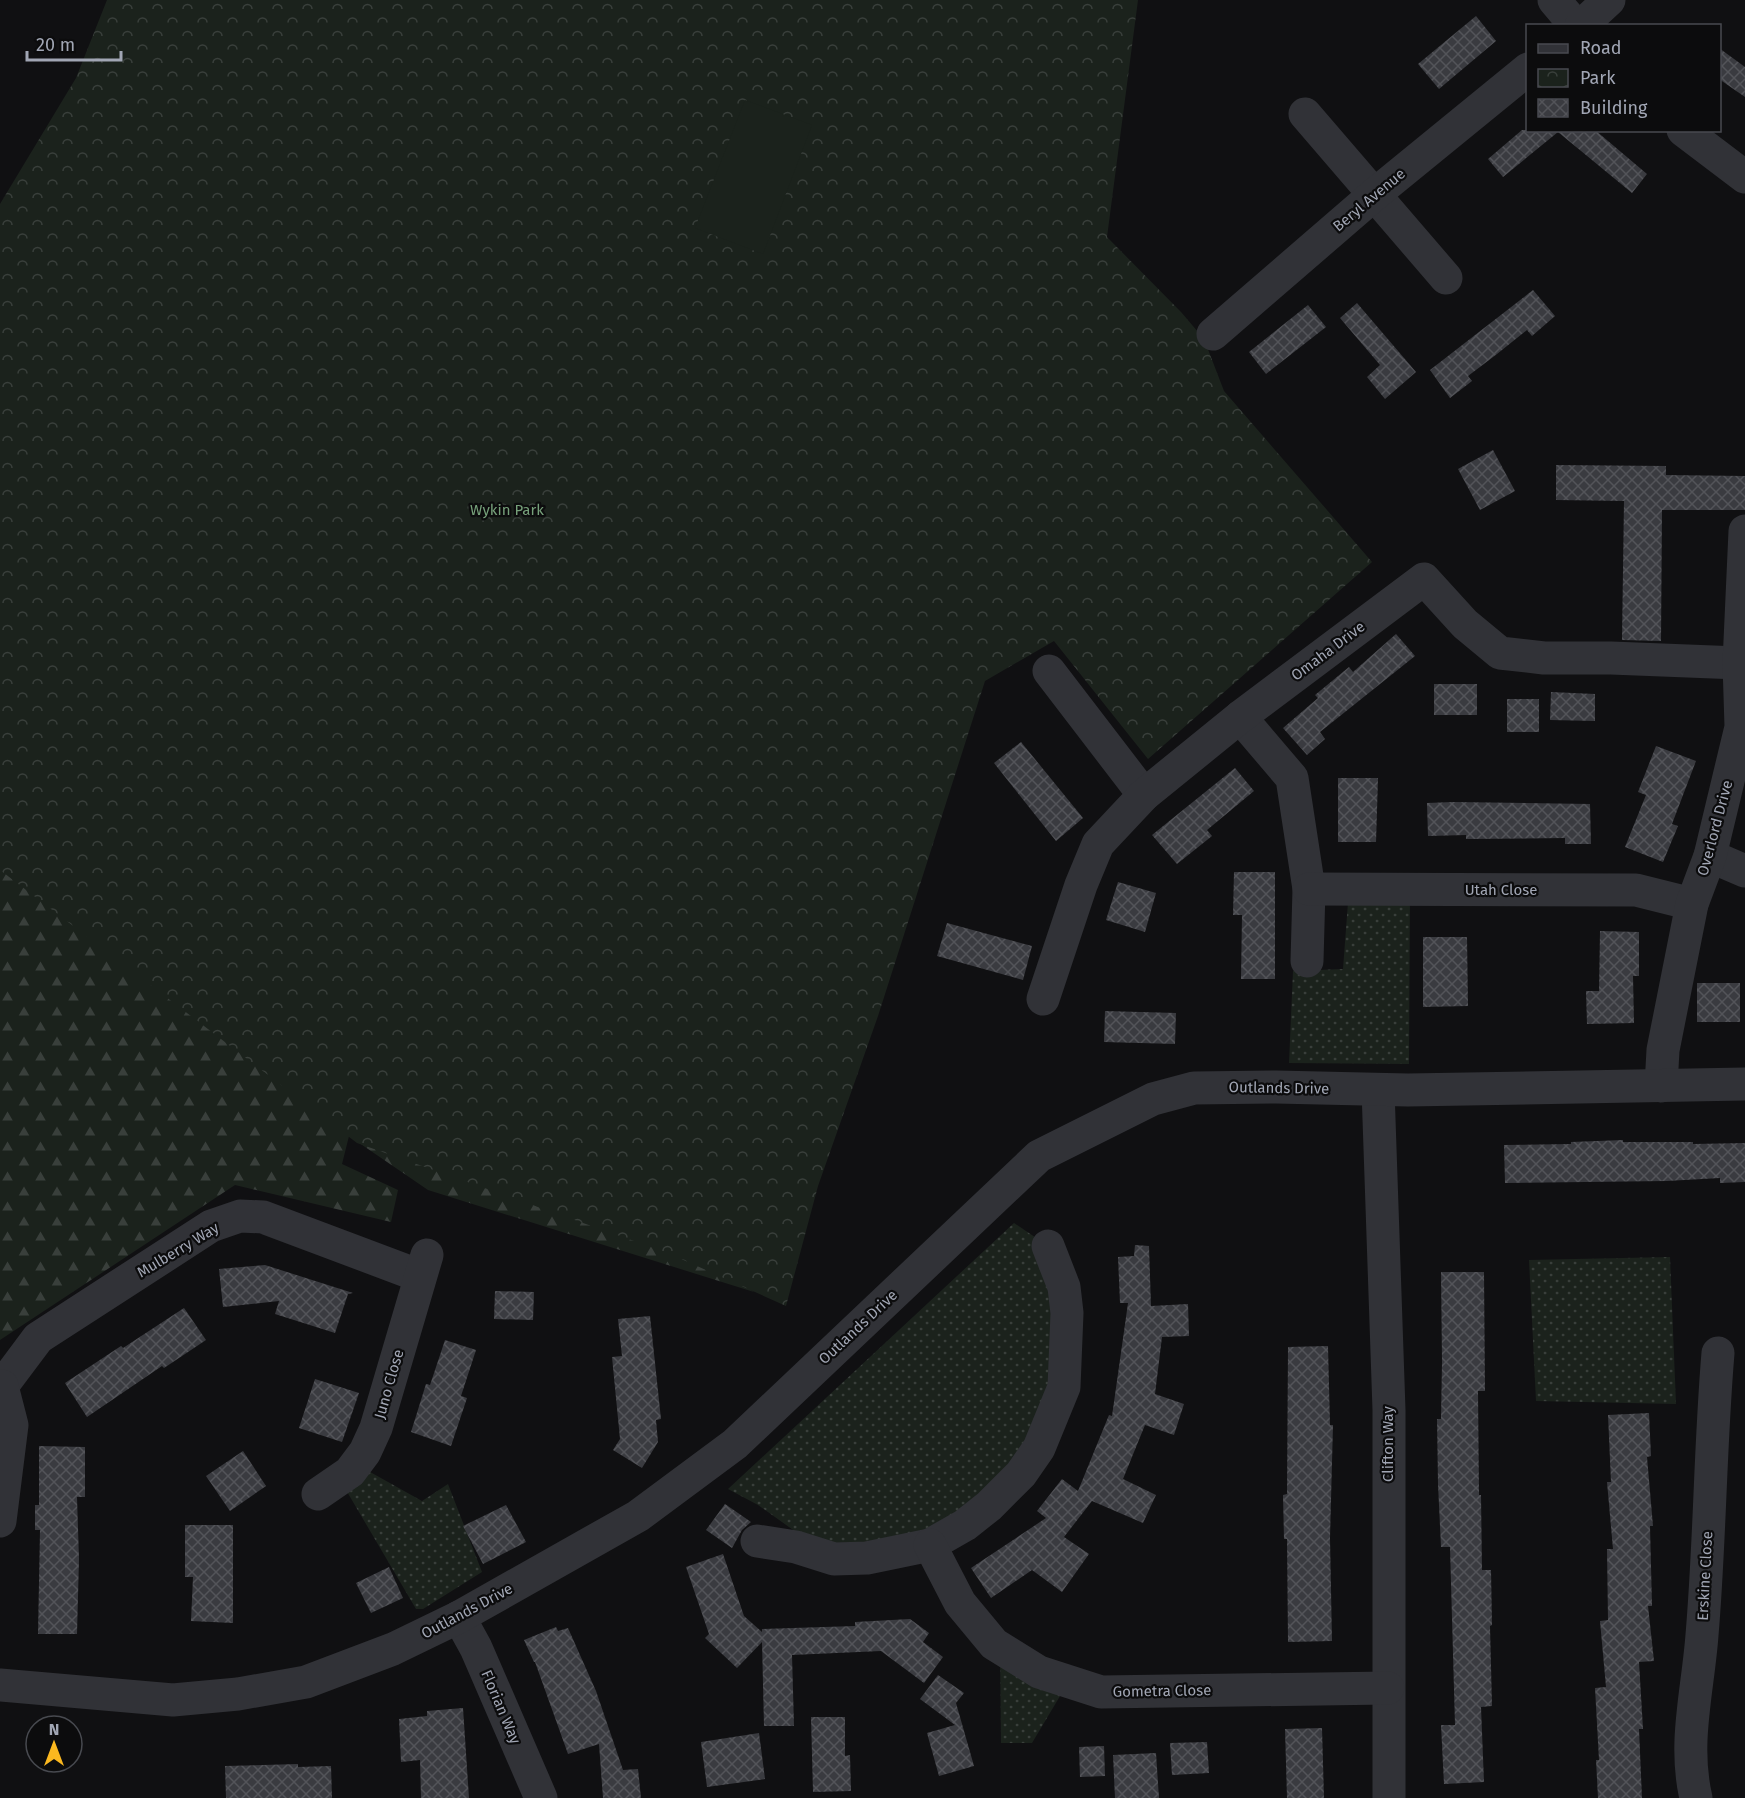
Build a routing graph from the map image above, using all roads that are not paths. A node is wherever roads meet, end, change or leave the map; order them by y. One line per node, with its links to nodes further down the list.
1 (1554, 0): 3 (street)
2 (1609, 0): 4 (street)
3 (1574, 24)
4 (1583, 24)
5 (1526, 70): 9 (street, Beryl Avenue)
6 (1305, 114): 9 (street)
7 (1686, 132): 8 (street)
8 (1745, 177)
9 (1375, 194): 10 (street); 11 (street, Beryl Avenue)
10 (1446, 278)
11 (1213, 334)
12 (1744, 531): 13 (street, Overlord Drive)
13 (1739, 663): 15 (street, Omaha Drive); 17 (street, Overlord Drive)
14 (1049, 671): 16 (street)
15 (1240, 717): 16 (street, Omaha Drive); 19 (street)
16 (1144, 795): 22 (street, Omaha Drive)
17 (1710, 856): 18 (street); 20 (street, Overlord Drive)
18 (1745, 871)
19 (1309, 889): 20 (street, Utah Close); 21 (street)
20 (1692, 904): 24 (street, Overlord Drive)
21 (1307, 961)
22 (1043, 999)
23 (1745, 1084): 24 (street, Outlands Drive)
24 (1661, 1086): 25 (street, Outlands Drive)
25 (1378, 1090): 34 (street, Outlands Drive); 36 (street, Clifton Way)
26 (1048, 1246): 33 (street)
27 (424, 1265): 29 (street, Mulberry Way); 30 (street, Juno Close)
28 (1718, 1353): 39 (street, Erskine Close)
29 (1, 1386): 31 (street, Mulberry Way)
30 (318, 1494)
31 (0, 1521)
32 (757, 1541): 33 (street)
33 (930, 1545): 36 (street, Gometra Close)
34 (459, 1617): 35 (street, Outlands Drive); 37 (street, Florian Way)
35 (0, 1685)
36 (1388, 1688): 38 (street, Clifton Way)
37 (541, 1798)
38 (1389, 1798)
39 (1696, 1798)

